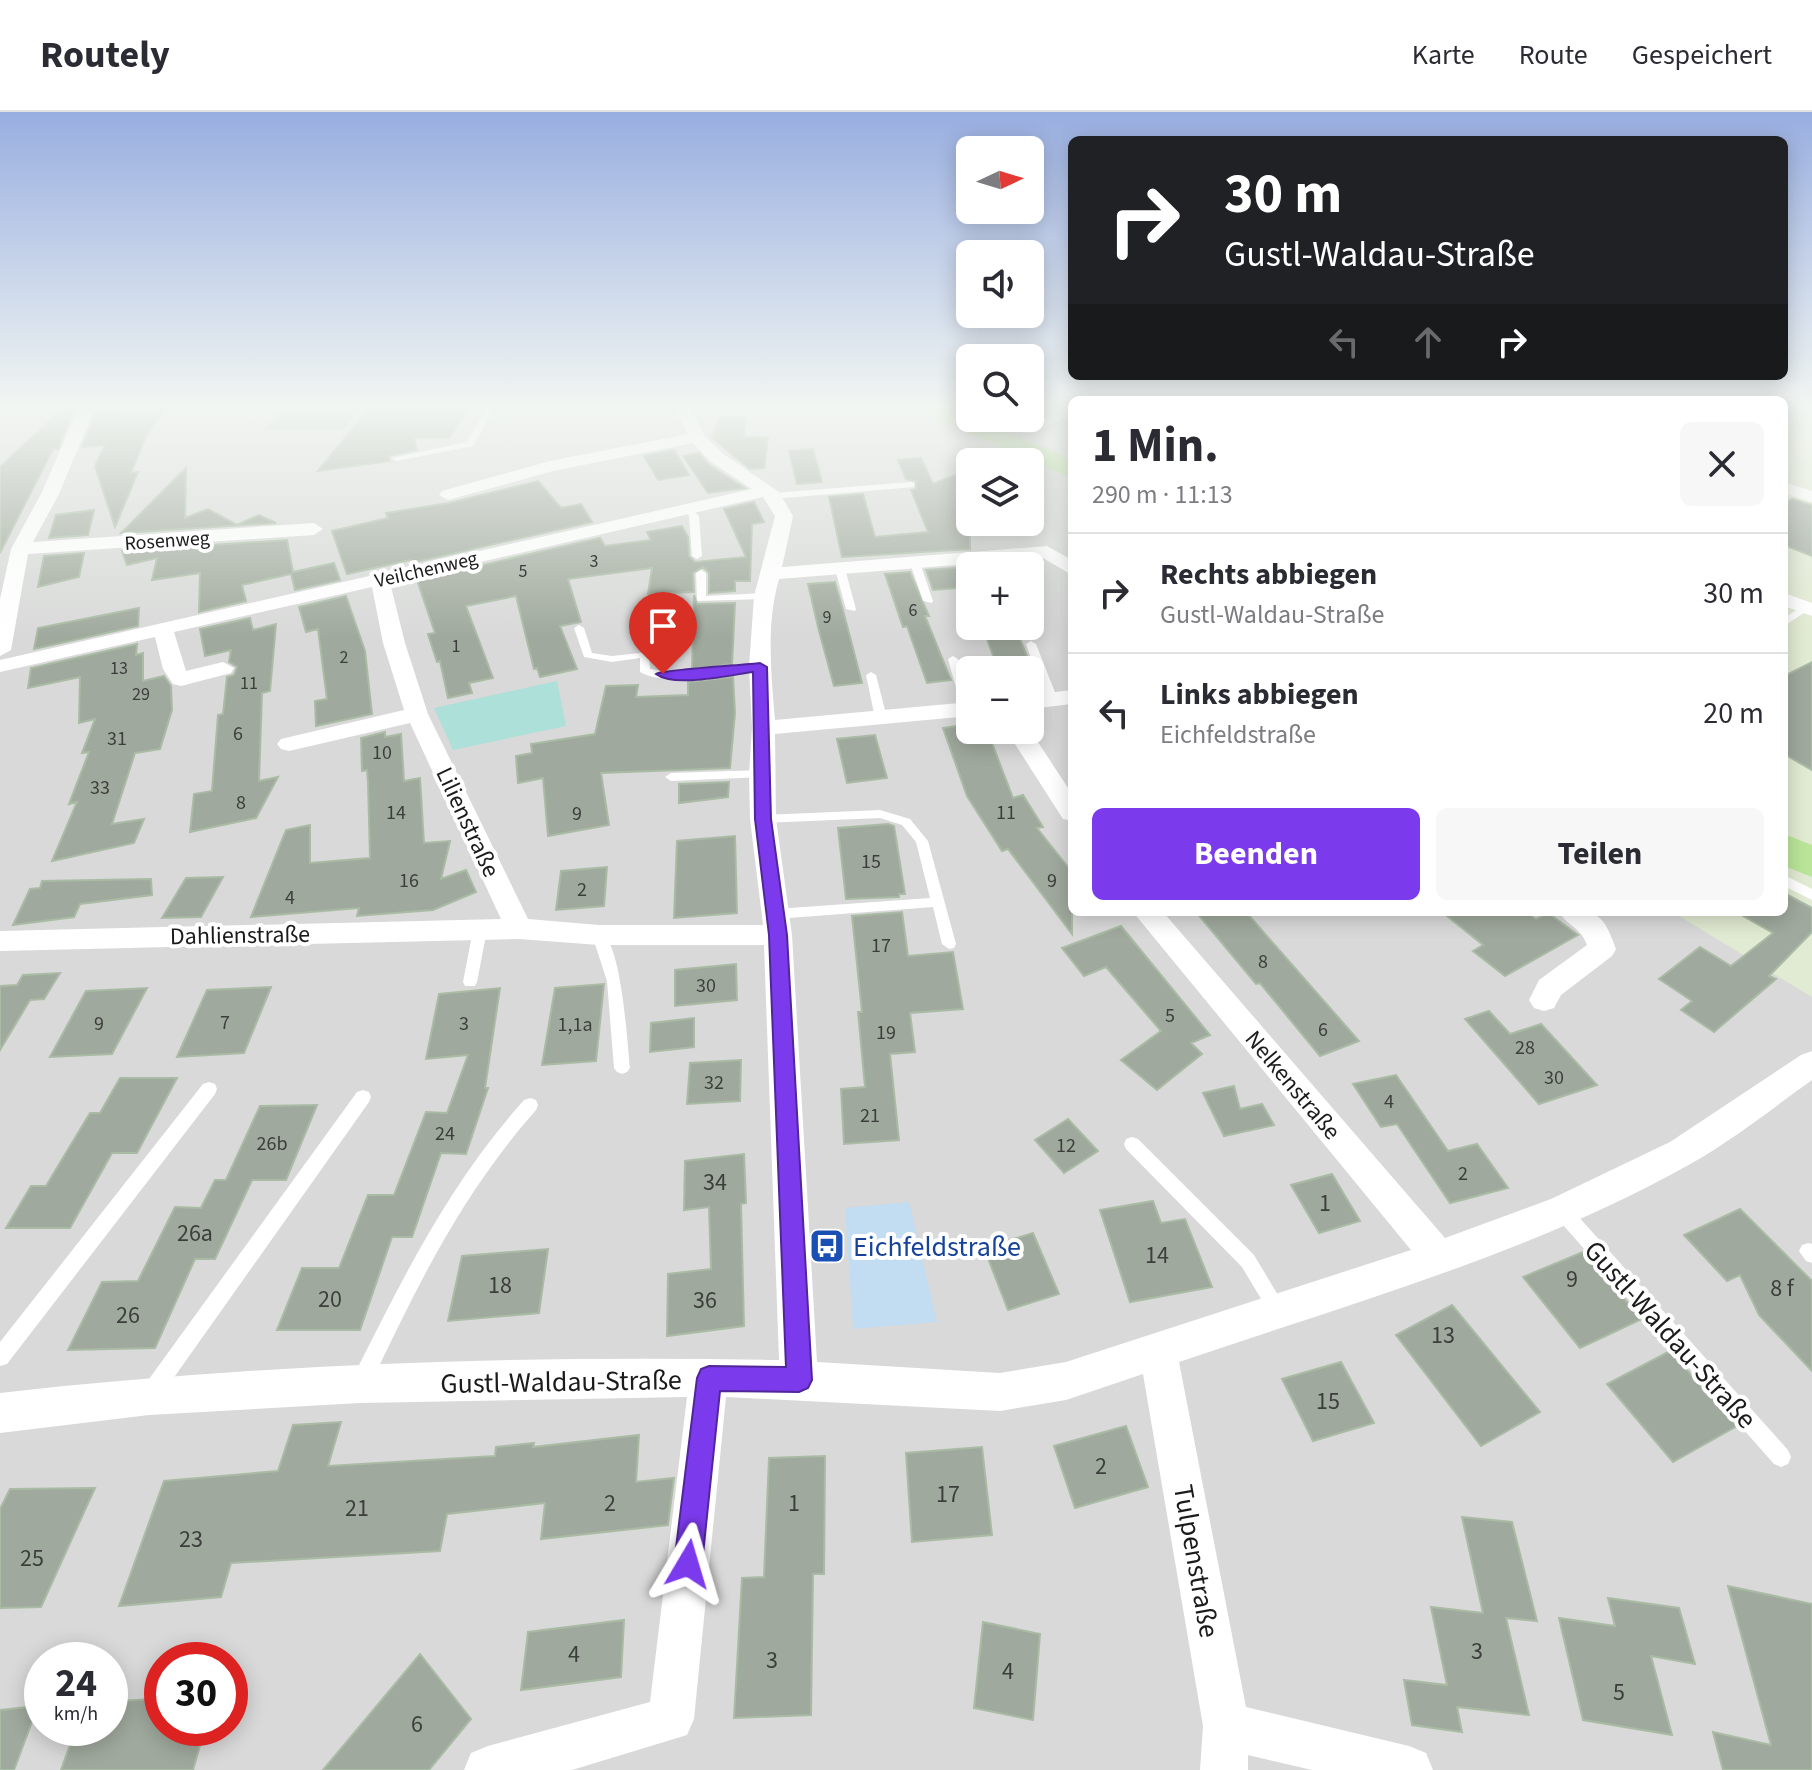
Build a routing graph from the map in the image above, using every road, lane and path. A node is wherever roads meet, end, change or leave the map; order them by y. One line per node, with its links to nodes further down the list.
1 (55, 482): 11 (street)
2 (495, 482): 7 (street)
3 (753, 482): 6 (street)
4 (911, 485): 6 (lane)
5 (1788, 488): 8 (street)
6 (770, 494): 9 (street, Veilchenweg); 20 (street)
7 (448, 495)
8 (1812, 497)
9 (689, 509): 13 (lane); 19 (street, Veilchenweg)
10 (314, 529): 11 (street, Rosenweg)
11 (20, 549): 29 (street)
12 (1044, 552): 16 (street)
13 (697, 556)
14 (956, 562): 15 (street)
15 (915, 563): 17 (street); 22 (lane)
16 (1068, 566)
17 (840, 569): 20 (street); 24 (lane)
18 (701, 573): 20 (lane)
19 (380, 580): 27 (street, Veilchenweg); 38 (street, Lilienstraße)
20 (768, 585): 32 (street)
21 (1788, 600): 23 (street)
22 (928, 601)
23 (1809, 608): 25 (lane)
24 (851, 609)
25 (1788, 621)
26 (579, 628): 32 (lane)
27 (163, 629): 31 (street, Veilchenweg); 33 (street)
28 (1031, 644): 36 (lane)
29 (0, 650)
30 (953, 659): 34 (lane)
31 (0, 666)
32 (760, 667): 40 (street)
33 (223, 668)
34 (956, 668)
35 (871, 675): 39 (lane)
36 (1051, 700)
37 (956, 710): 39 (street)
38 (417, 714): 41 (street); 57 (street, Lilienstraße)
39 (881, 718): 40 (street)
40 (764, 728): 43 (street)
41 (289, 744)
42 (1027, 744): 45 (street)
43 (761, 774): 44 (lane); 46 (street)
44 (671, 777)
45 (1068, 807)
46 (763, 819): 53 (lane); 56 (street)
47 (1788, 830): 48 (highway)
48 (1812, 842)
49 (1788, 850): 50 (highway)
50 (1812, 863)
51 (1788, 882): 52 (lane)
52 (1812, 895)
53 (939, 902): 56 (lane); 61 (lane)
54 (1150, 916): 71 (street, Nelkenstraße)
55 (1579, 916): 63 (street)
56 (777, 925): 59 (street, Dahlienstraße); 76 (street)
57 (519, 929): 58 (street, Dahlienstraße); 59 (street, Dahlienstraße)
58 (480, 930): 60 (street, Dahlienstraße); 62 (lane)
59 (599, 935): 65 (lane)
60 (0, 941)
61 (949, 944)
62 (470, 982)
63 (1544, 1000)
64 (1812, 1064): 70 (street, Gustl-Waldau-Straße)
65 (622, 1068)
66 (209, 1089): 74 (lane)
67 (363, 1097): 78 (lane)
68 (530, 1105): 77 (lane)
69 (1132, 1144): 72 (lane)
70 (1562, 1211): 71 (street, Gustl-Waldau-Straße); 80 (lane, Gustl-Waldau-Straße)
71 (1439, 1257): 72 (street, Gustl-Waldau-Straße)
72 (1278, 1312): 73 (street, Gustl-Waldau-Straße)
73 (1158, 1352): 76 (street, Gustl-Waldau-Straße); 81 (street, Tulpenstraße)
74 (0, 1357)
75 (709, 1378): 76 (street, Gustl-Waldau-Straße); 77 (street, Gustl-Waldau-Straße); 82 (street)
76 (799, 1380)
77 (360, 1384): 78 (street, Gustl-Waldau-Straße)
78 (149, 1396): 79 (street, Gustl-Waldau-Straße)
79 (0, 1413)
80 (1781, 1457)
81 (1225, 1748): 83 (street)
82 (488, 1770)
83 (1409, 1770)

